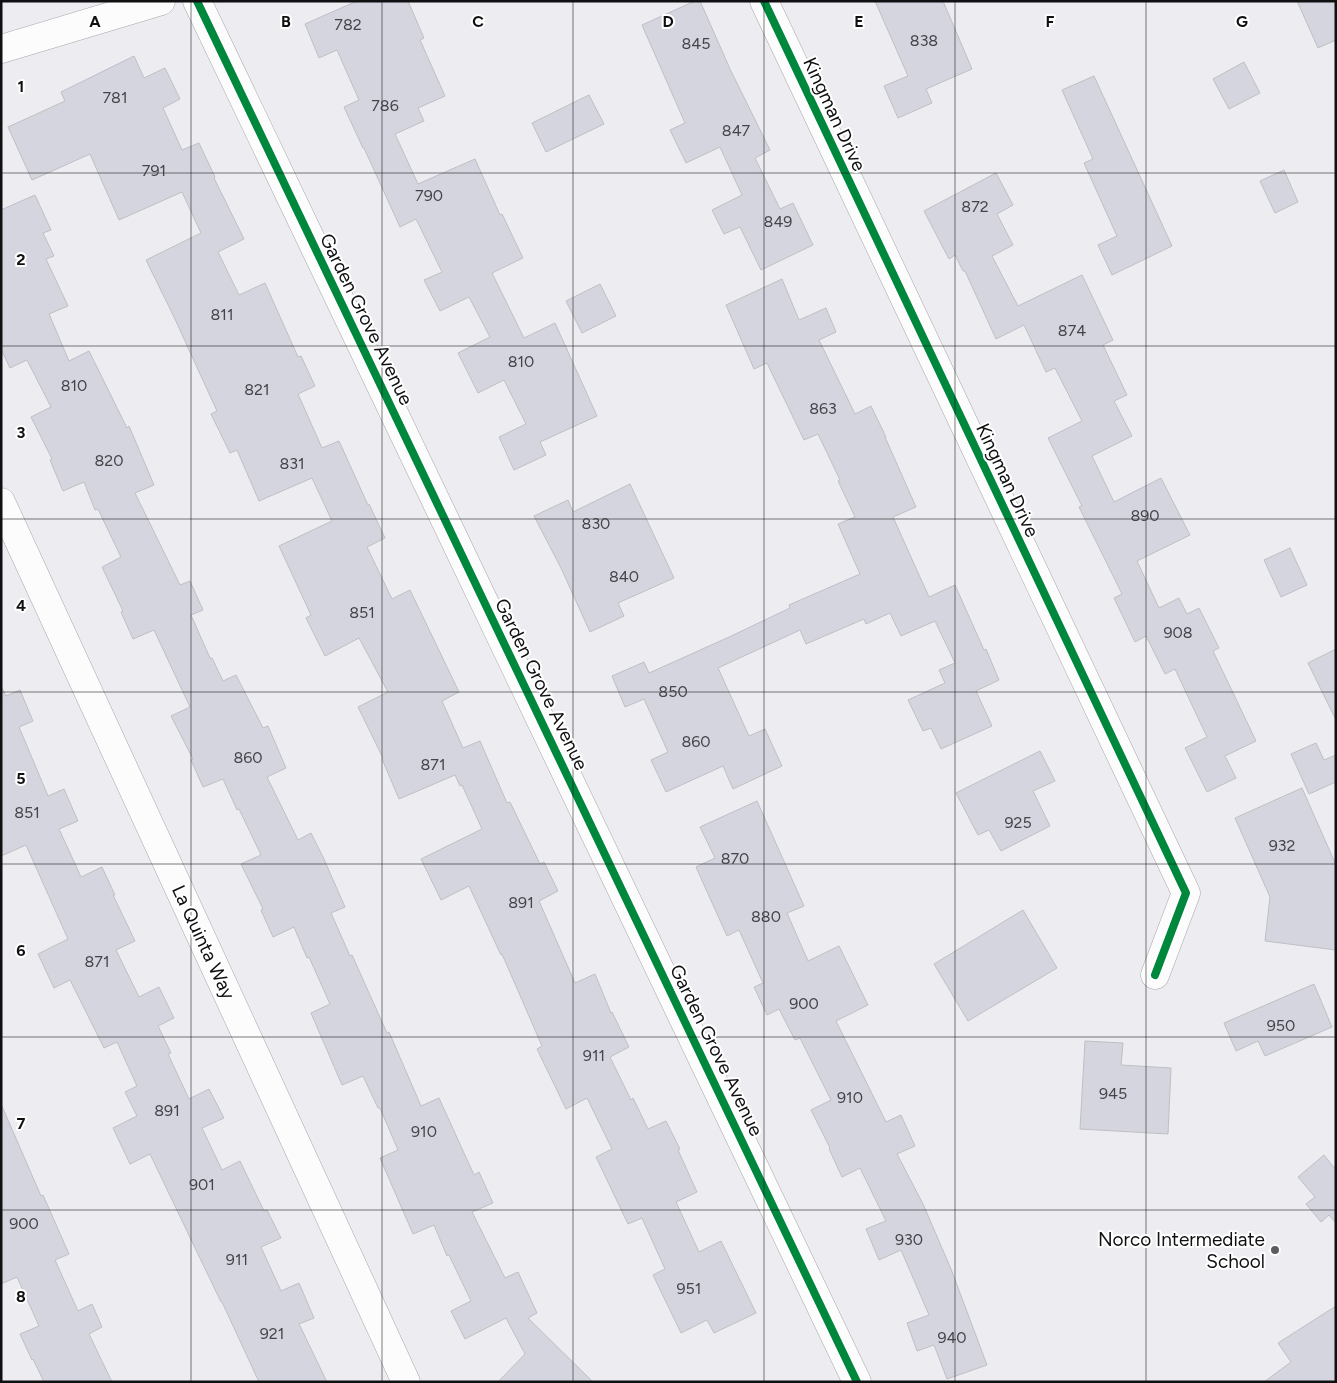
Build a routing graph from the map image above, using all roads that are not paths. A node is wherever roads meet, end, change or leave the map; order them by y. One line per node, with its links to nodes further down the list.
1 (160, 1): 4 (street)
2 (197, 1): 8 (street, Garden Grove Avenue)
3 (764, 1): 6 (street, Kingman Drive)
4 (1, 49)
5 (1, 502): 7 (street, La Quinta Way)
6 (1156, 975)
7 (406, 1382)
8 (857, 1382)

